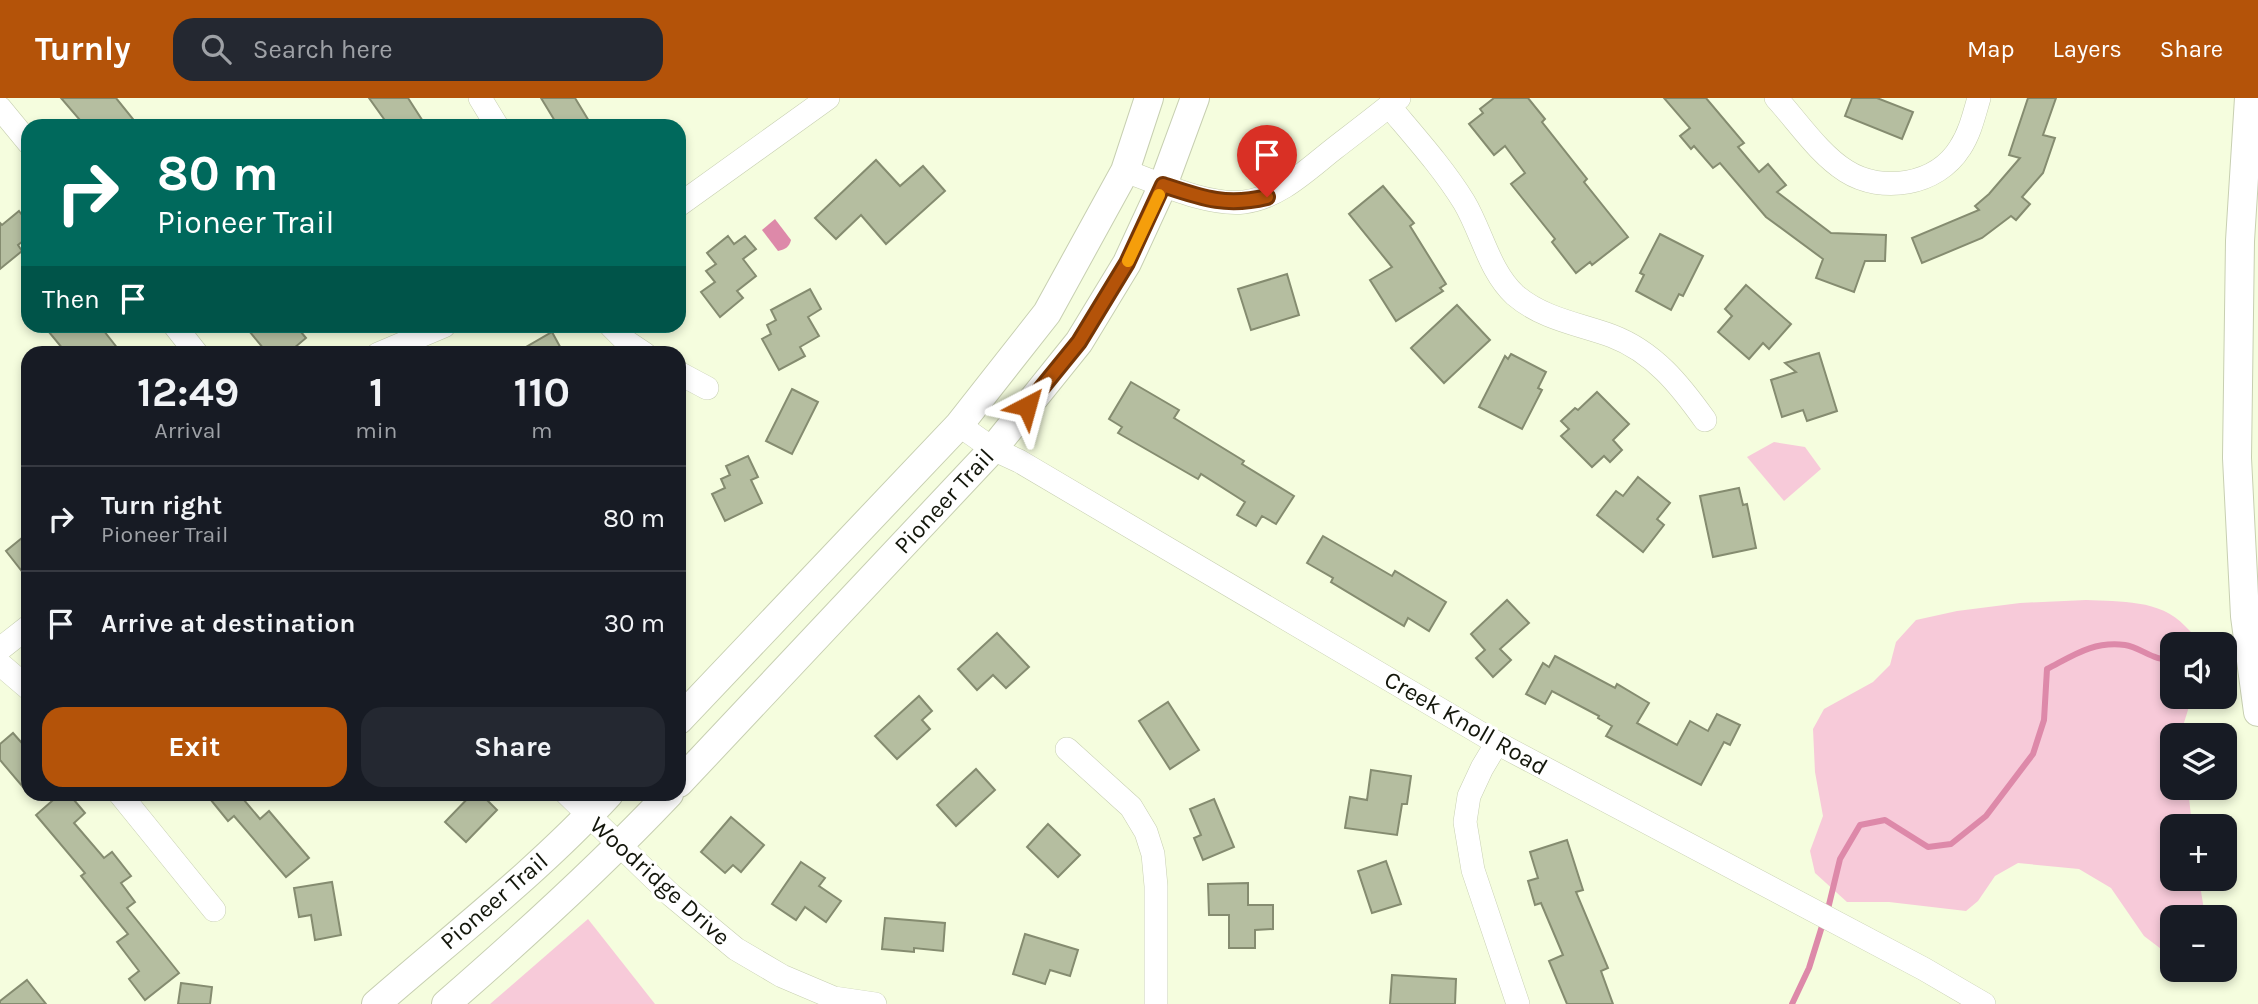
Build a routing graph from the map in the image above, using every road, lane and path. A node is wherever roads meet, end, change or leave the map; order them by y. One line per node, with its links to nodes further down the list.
1 (480, 98): 10 (street)
2 (828, 98): 14 (street)
3 (1149, 98): 12 (main road, Pioneer Trail)
4 (1195, 98): 13 (main road, Pioneer Trail)
5 (1776, 98): 6 (street)
6 (1979, 98)
7 (2249, 98): 28 (main road)
8 (1394, 102): 13 (street); 21 (street)
9 (0, 108): 11 (street)
10 (493, 119)
11 (21, 134)
12 (1125, 171): 13 (street); 22 (main road, Pioneer Trail)
13 (1163, 185): 23 (main road, Pioneer Trail)
14 (686, 200)
15 (428, 333): 17 (street)
16 (618, 333): 18 (street)
17 (397, 346)
18 (633, 346)
19 (686, 377): 20 (street)
20 (707, 388)
21 (1705, 420)
22 (959, 425): 23 (street, Creek Knoll Road); 29 (main road, Pioneer Trail)
23 (993, 449): 30 (street, Creek Knoll Road); 32 (main road, Pioneer Trail)
24 (21, 632): 25 (street)
25 (0, 649)
26 (0, 664): 27 (street)
27 (21, 682)
28 (2258, 712)
29 (686, 713)
30 (1497, 743): 45 (street); 46 (street, Creek Knoll Road)
31 (1067, 749): 44 (street)
32 (686, 776)
33 (126, 801): 39 (street)
34 (573, 801): 37 (street, Woodridge Drive)
35 (602, 801): 37 (main road, Pioneer Trail)
36 (662, 801): 38 (main road, Pioneer Trail)
37 (588, 817): 38 (street, Woodridge Drive); 41 (main road, Pioneer Trail)
38 (621, 845): 40 (street, Woodridge Drive); 42 (main road, Pioneer Trail)
39 (214, 910)
40 (834, 1001): 43 (street, Woodridge Drive)
41 (376, 1004)
42 (446, 1004)
43 (875, 1004)
44 (1156, 1004)
45 (1517, 1004)
46 (1984, 1004)

